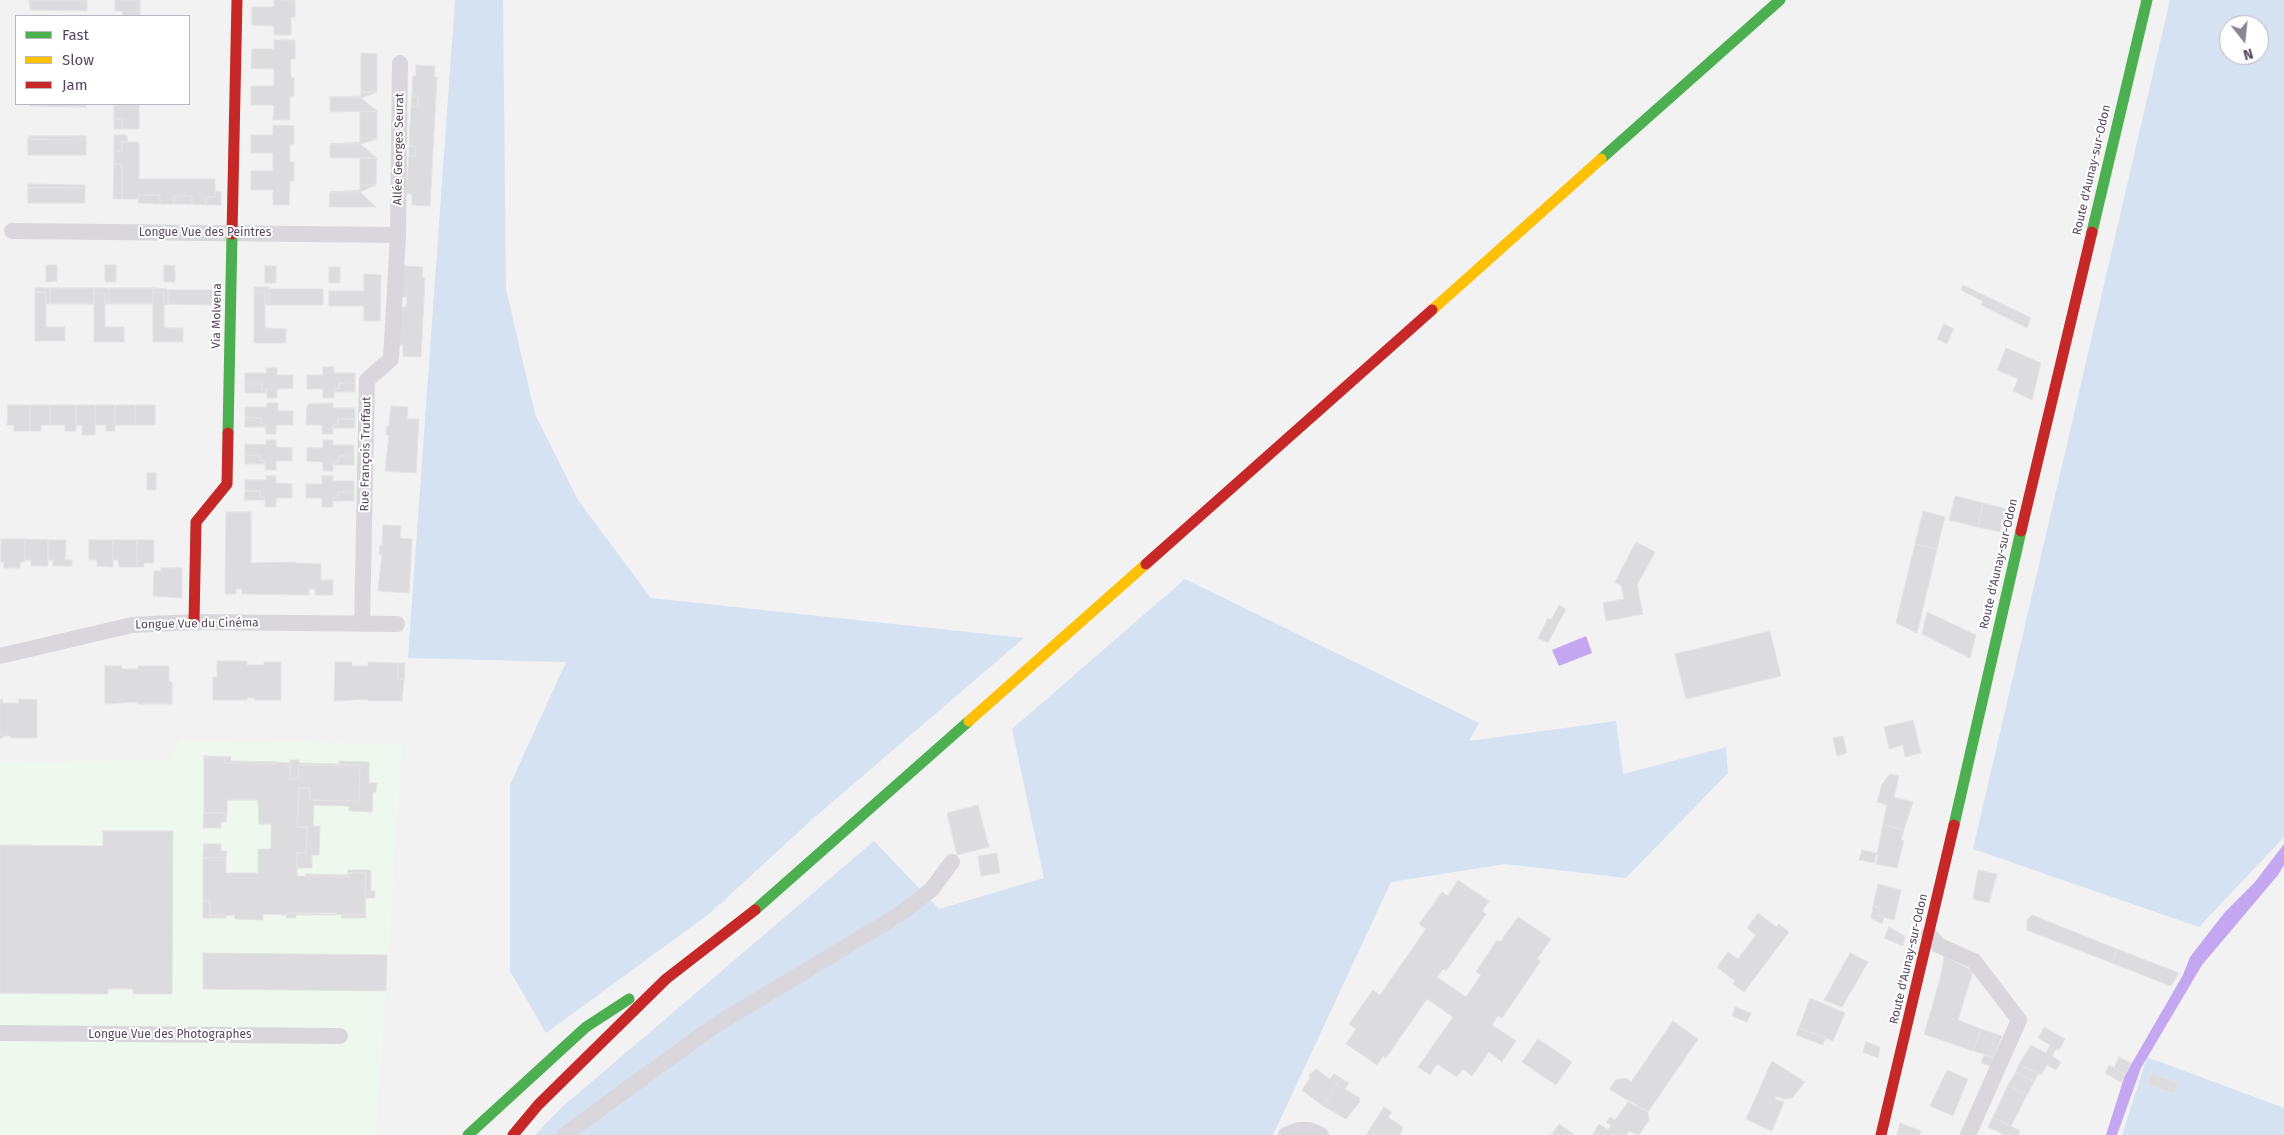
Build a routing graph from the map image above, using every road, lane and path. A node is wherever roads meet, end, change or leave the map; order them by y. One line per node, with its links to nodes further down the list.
1 (237, 0): 6 (main road, Via Molvena)
2 (1780, 0): 14 (main road)
3 (2147, 0): 13 (main road, Route d'Aunay-sur-Odon)
4 (400, 63): 7 (street, Allée Georges Seurat)
5 (12, 231): 6 (street, Longue Vue des Peintres)
6 (233, 234): 7 (street, Longue Vue des Peintres); 8 (main road, Via Molvena)
7 (398, 235): 9 (street, Rue François Truffaut)
8 (194, 622): 9 (street, Longue Vue du Cinéma); 11 (street, Longue Vue du Cinéma)
9 (362, 624): 10 (street, Longue Vue du Cinéma)
10 (397, 624)
11 (0, 656)
12 (952, 862): 19 (street)
13 (1929, 934): 22 (main road, Route d'Aunay-sur-Odon); 23 (street)
14 (666, 979): 17 (main road); 18 (main road)
15 (0, 1033): 16 (street, Longue Vue des Photographes)
16 (340, 1036)
17 (468, 1135)
18 (513, 1135)
19 (564, 1135)
20 (1286, 1135): 21 (street)
21 (1321, 1135)
22 (1881, 1135)
23 (1968, 1135)

